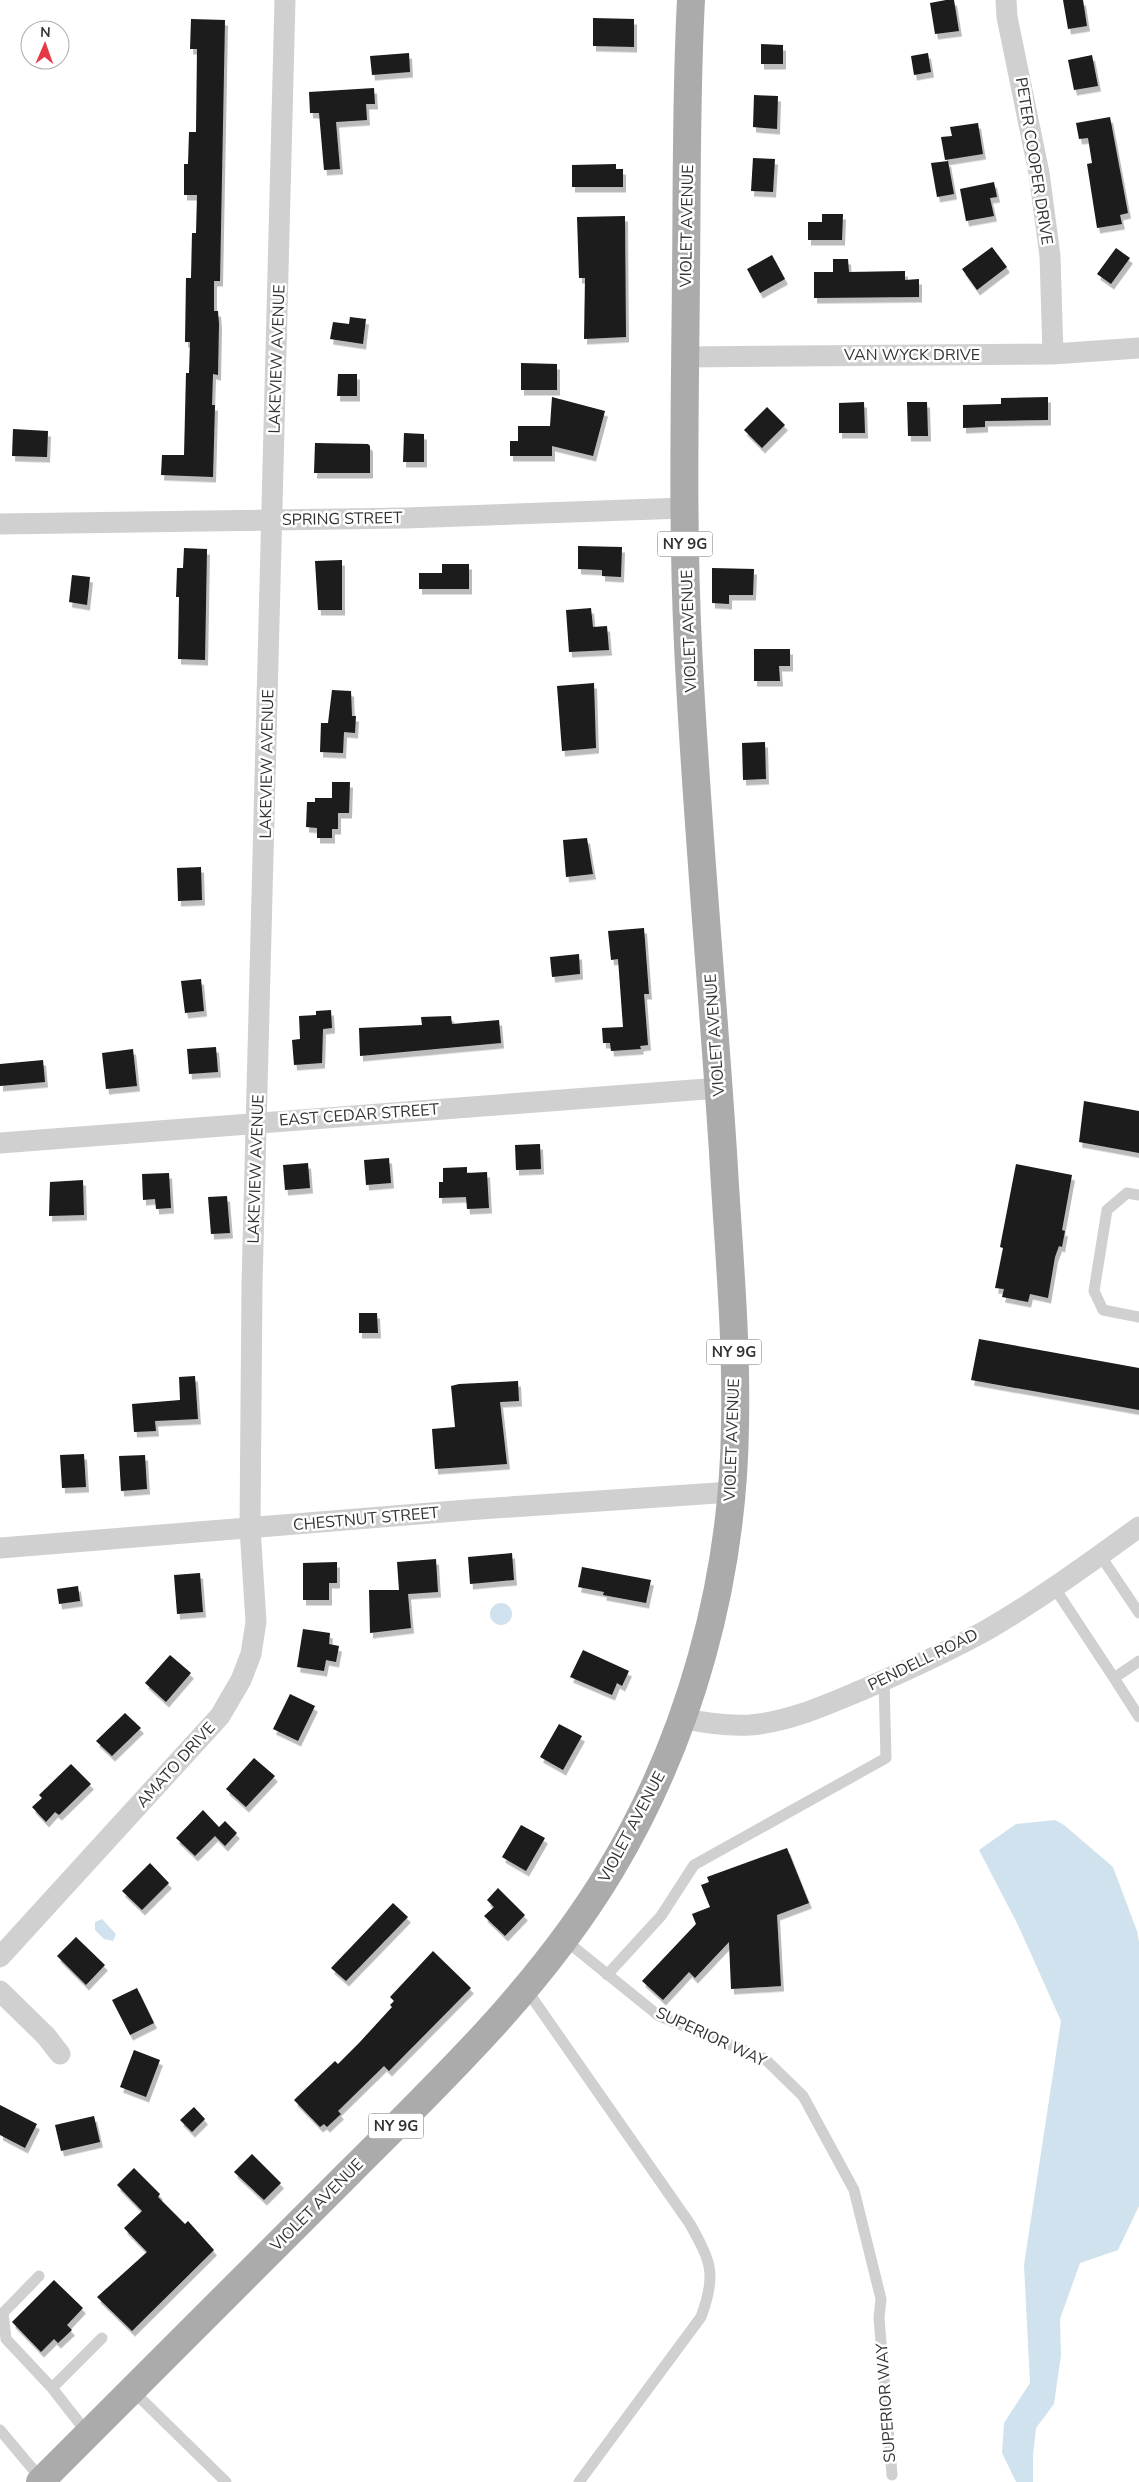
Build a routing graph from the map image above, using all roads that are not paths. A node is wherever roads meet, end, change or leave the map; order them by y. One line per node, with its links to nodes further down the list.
1 (285, 0): 8 (street, LAKEVIEW AVENUE)
2 (691, 0): 6 (main road, VIOLET AVENUE / NY 9G)
3 (1006, 0): 5 (street, PETER COOPER DRIVE)
4 (1139, 348): 5 (street, VAN WYCK DRIVE)
5 (1053, 354): 6 (street, VAN WYCK DRIVE)
6 (685, 357): 7 (main road, VIOLET AVENUE / NY 9G)
7 (684, 508): 8 (street, SPRING STREET); 10 (main road, VIOLET AVENUE / NY 9G)
8 (273, 520): 9 (street, SPRING STREET); 11 (street, LAKEVIEW AVENUE)
9 (0, 524)
10 (719, 1088): 11 (street, EAST CEDAR STREET); 15 (main road, VIOLET AVENUE / NY 9G)
11 (258, 1123): 12 (street, EAST CEDAR STREET); 17 (street, LAKEVIEW AVENUE)
12 (0, 1143)
13 (1139, 1195): 14 (lane)
14 (1139, 1317)
15 (732, 1492): 17 (street, CHESTNUT STREET); 26 (main road, VIOLET AVENUE / NY 9G)
16 (1139, 1527): 19 (street, PENDELL ROAD)
17 (250, 1528): 18 (street, CHESTNUT STREET); 28 (street, AMATO DRIVE)
18 (0, 1548)
19 (1100, 1555): 20 (street, PENDELL ROAD); 21 (lane)
20 (1054, 1587): 23 (lane); 24 (street, PENDELL ROAD)
21 (1139, 1613)
22 (1139, 1661): 23 (lane)
23 (1114, 1678): 25 (lane)
24 (884, 1680): 26 (street, PENDELL ROAD); 29 (lane)
25 (1139, 1717)
26 (682, 1718): 27 (main road, VIOLET AVENUE / NY 9G)
27 (565, 1940): 29 (lane, SUPERIOR WAY); 30 (main road, VIOLET AVENUE / NY 9G)
28 (0, 1957)
29 (607, 1975): 39 (lane, SUPERIOR WAY)
30 (526, 1989): 36 (main road, VIOLET AVENUE / NY 9G); 42 (lane)
31 (0, 1992): 32 (street)
32 (60, 2054)
33 (39, 2276): 35 (lane)
34 (102, 2338): 35 (lane)
35 (52, 2388): 38 (lane)
36 (132, 2390): 38 (main road, VIOLET AVENUE / NY 9G); 41 (lane)
37 (0, 2430): 40 (lane)
38 (88, 2434): 40 (main road, VIOLET AVENUE / NY 9G)
39 (892, 2475)
40 (41, 2481)
41 (226, 2482)
42 (579, 2482)

